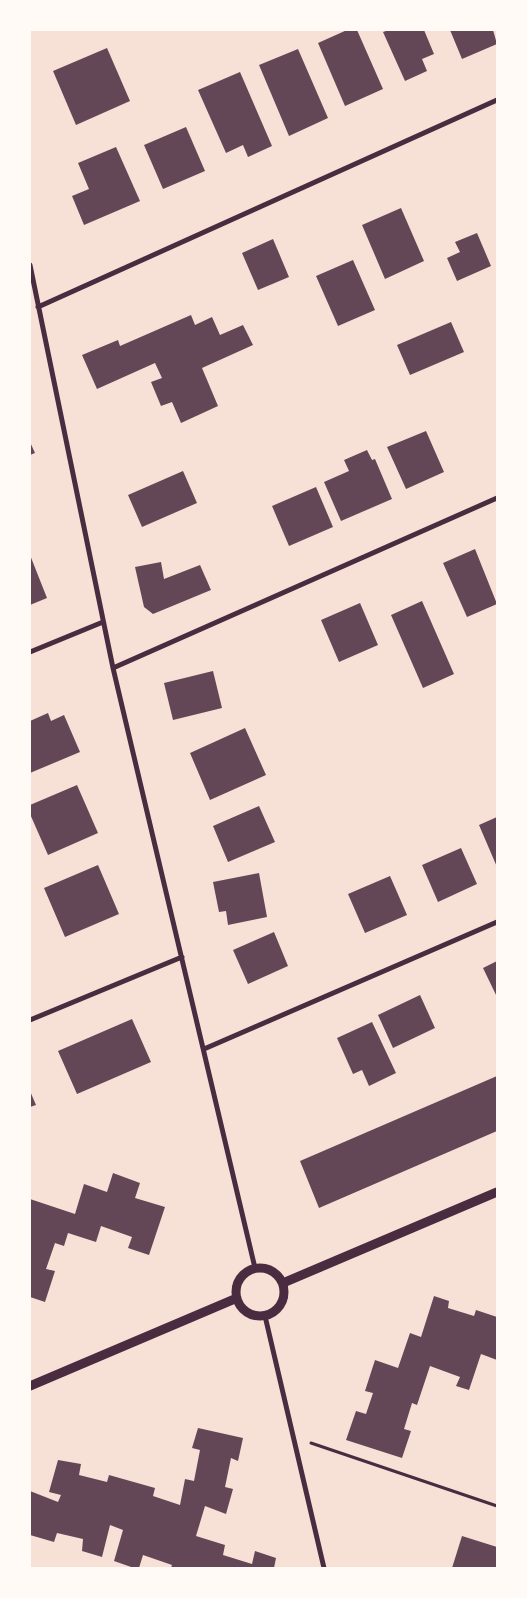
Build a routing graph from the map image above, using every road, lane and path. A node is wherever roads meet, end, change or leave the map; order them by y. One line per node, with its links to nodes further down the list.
1 (497, 100): 3 (street)
2 (30, 265): 3 (street)
3 (38, 307): 5 (street)
4 (497, 498): 7 (street)
5 (103, 622): 6 (street); 7 (street)
6 (30, 652)
7 (113, 668): 9 (street)
8 (497, 922): 11 (street)
9 (182, 957): 10 (street); 11 (street)
10 (30, 1020)
11 (204, 1049): 13 (street)
12 (497, 1192): 14 (street)
13 (255, 1268): 14 (street); 15 (street)
14 (283, 1283): 16 (street)
15 (236, 1298): 16 (street); 17 (street)
16 (265, 1316): 18 (street)
17 (30, 1386)
18 (292, 1436): 19 (path); 20 (street)
19 (497, 1506)
20 (324, 1568)

